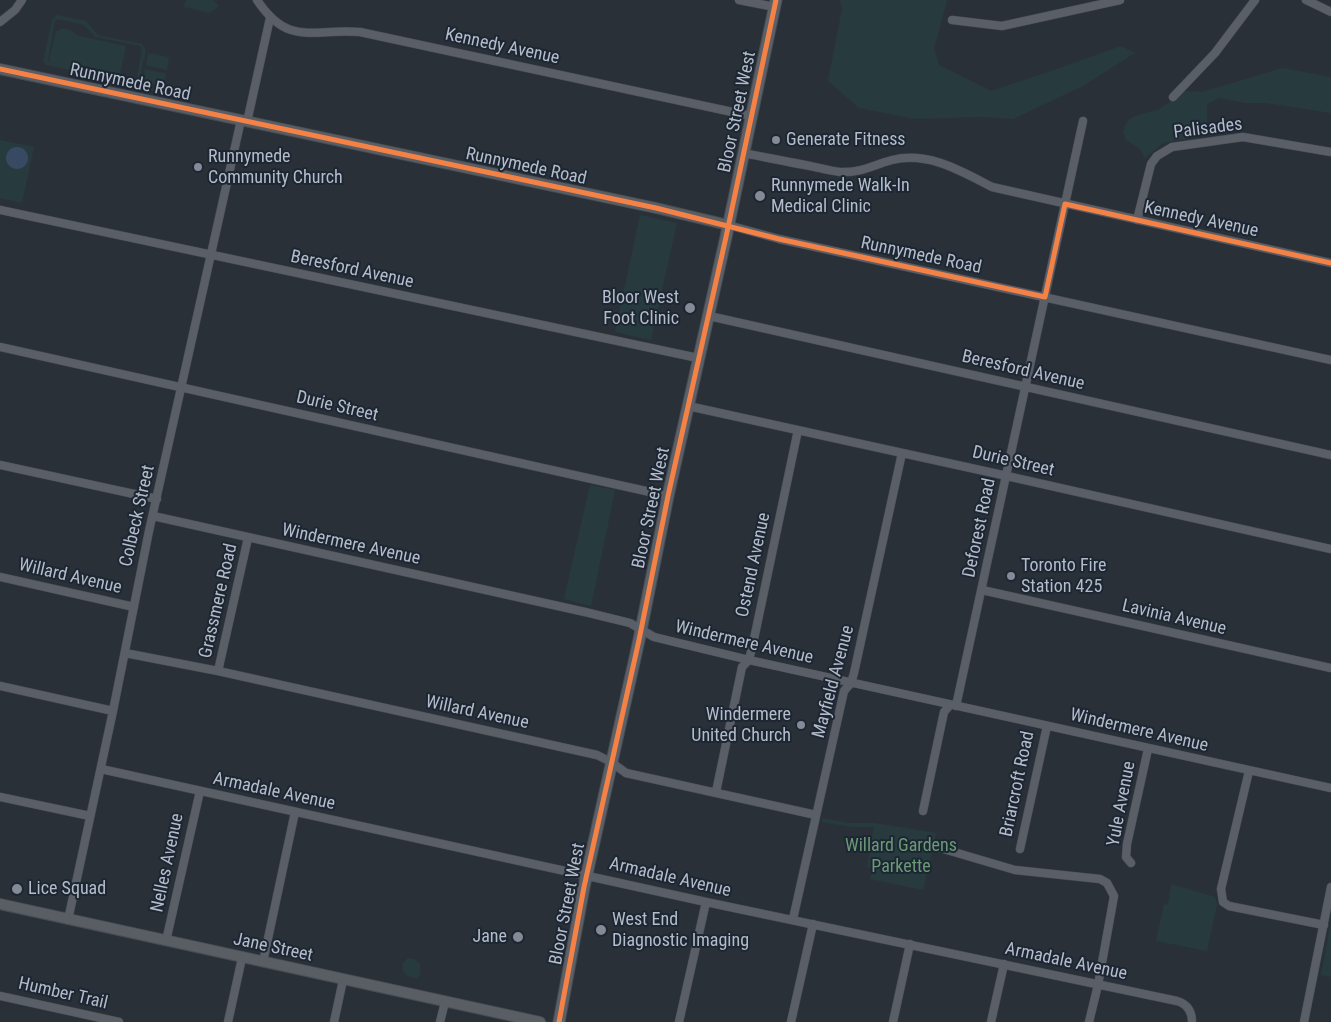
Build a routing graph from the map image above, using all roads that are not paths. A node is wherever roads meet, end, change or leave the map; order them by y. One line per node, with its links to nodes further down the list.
1 (22, 0): 11 (street)
2 (257, 0): 9 (street, Kennedy Avenue)
3 (740, 0): 7 (street)
4 (1120, 0): 10 (street)
5 (1255, 0): 13 (street)
6 (1306, 0): 8 (street)
7 (776, 3): 14 (main road, Bloor Street West)
8 (1331, 12)
9 (270, 18): 14 (street, Kennedy Avenue); 15 (street, Colbeck Street)
10 (952, 20)
11 (0, 22)
12 (0, 69): 15 (street, Runnymede Road)
13 (1173, 98)
14 (751, 116): 18 (main road, Bloor Street West)
15 (244, 121): 22 (street, Runnymede Road); 23 (street, Colbeck Street)
16 (1083, 121): 19 (street, Deforest Road)
17 (1331, 152): 21 (street, Palisades)
18 (743, 153): 19 (street, Kennedy Avenue); 22 (main road, Bloor Street West)
19 (1065, 204): 21 (street, Kennedy Avenue); 25 (street, Deforest Road)
20 (0, 210): 23 (street, Beresford Avenue)
21 (1137, 220): 24 (street, Kennedy Avenue)
22 (728, 225): 25 (street, Runnymede Road); 26 (main road, Bloor Street West)
23 (212, 255): 28 (street, Beresford Avenue); 31 (street, Colbeck Street)
24 (1331, 263)
25 (1045, 297): 29 (street, Runnymede Road); 30 (street, Deforest Road)
26 (709, 316): 28 (main road, Bloor Street West); 30 (street, Beresford Avenue)
27 (0, 347): 31 (street, Durie Street)
28 (698, 358): 32 (main road, Bloor Street West)
29 (1331, 360)
30 (1026, 386): 35 (street, Beresford Avenue); 37 (street, Deforest Road)
31 (182, 388): 38 (street, Durie Street); 39 (street, Colbeck Street)
32 (688, 406): 33 (street, Durie Street); 38 (main road, Bloor Street West)
33 (798, 430): 34 (street, Durie Street); 48 (street, Ostend Avenue)
34 (902, 453): 37 (street, Durie Street); 51 (street, Mayfield Avenue)
35 (1331, 455)
36 (0, 465): 39 (street)
37 (1007, 476): 42 (street, Durie Street); 44 (street, Deforest Road)
38 (668, 496): 46 (main road, Bloor Street West)
39 (156, 499): 40 (street, Colbeck Street)
40 (153, 516): 41 (street, Windermere Avenue); 45 (street, Colbeck Street)
41 (248, 538): 46 (street, Windermere Avenue); 50 (street, Grassmere Road)
42 (1331, 549)
43 (0, 577): 45 (street, Willard Avenue)
44 (982, 590): 49 (street, Lavinia Avenue); 53 (street, Deforest Road)
45 (134, 606): 47 (street, Colbeck Street)
46 (641, 630): 48 (street, Windermere Avenue); 57 (main road, Bloor Street West)
47 (125, 653): 50 (street, Willard Avenue); 54 (street, Colbeck Street)
48 (749, 660): 51 (street, Windermere Avenue); 62 (street, Ostend Avenue)
49 (1331, 668)
50 (218, 671): 57 (street, Willard Avenue)
51 (851, 683): 53 (street, Windermere Avenue); 66 (street, Mayfield Avenue)
52 (0, 686): 54 (street)
53 (953, 706): 55 (street, Windermere Avenue); 64 (street, Deforest Road)
54 (113, 711): 58 (street, Colbeck Street)
55 (1047, 726): 56 (street, Windermere Avenue); 69 (street, Briarcroft Road)
56 (1148, 749): 59 (street, Windermere Avenue); 70 (street, Yule Avenue)
57 (611, 762): 62 (street, Willard Avenue); 71 (main road, Bloor Street West)
58 (100, 768): 61 (street, Armadale Avenue); 67 (street, Colbeck Street)
59 (1249, 771): 60 (street, Windermere Avenue); 78 (street)
60 (1331, 788)
61 (200, 791): 65 (street, Armadale Avenue); 79 (street, Nelles Avenue)
62 (716, 792): 66 (street, Willard Avenue)
63 (0, 797): 67 (street)
64 (923, 811)
65 (295, 812): 71 (street, Armadale Avenue); 82 (street)
66 (816, 815): 75 (street, Mayfield Avenue)
67 (90, 816): 76 (street, Colbeck Street)
68 (914, 845): 85 (street)
69 (1020, 849)
70 (1131, 863)
71 (587, 874): 73 (street, Armadale Avenue); 93 (main road, Bloor Street West)
72 (1331, 888): 78 (street)
73 (706, 902): 75 (street, Armadale Avenue); 94 (street)
74 (0, 904): 76 (street, Jane Street)
75 (793, 919): 77 (street, Armadale Avenue)
76 (68, 920): 79 (street, Jane Street)
77 (813, 924): 80 (street, Armadale Avenue); 95 (street)
78 (1324, 925): 100 (street)
79 (166, 941): 81 (street, Jane Street)
80 (910, 944): 83 (street, Armadale Avenue); 96 (street)
81 (242, 958): 82 (street, Jane Street); 89 (street)
82 (263, 962): 84 (street, Jane Street)
83 (1004, 964): 85 (street, Armadale Avenue); 97 (street)
84 (343, 980): 87 (street, Jane Street); 90 (street)
85 (1098, 985): 98 (street); 99 (street, Armadale Avenue)
86 (0, 996): 88 (street, Humber Trail)
87 (445, 1002): 91 (street); 92 (street, Jane Street)
88 (118, 1022)
89 (228, 1022)
90 (334, 1022)
91 (440, 1022)
92 (540, 1022)
93 (560, 1022)
94 (679, 1022)
95 (791, 1022)
96 (892, 1022)
97 (991, 1022)
98 (1089, 1022)
99 (1192, 1022)
100 (1304, 1022)

